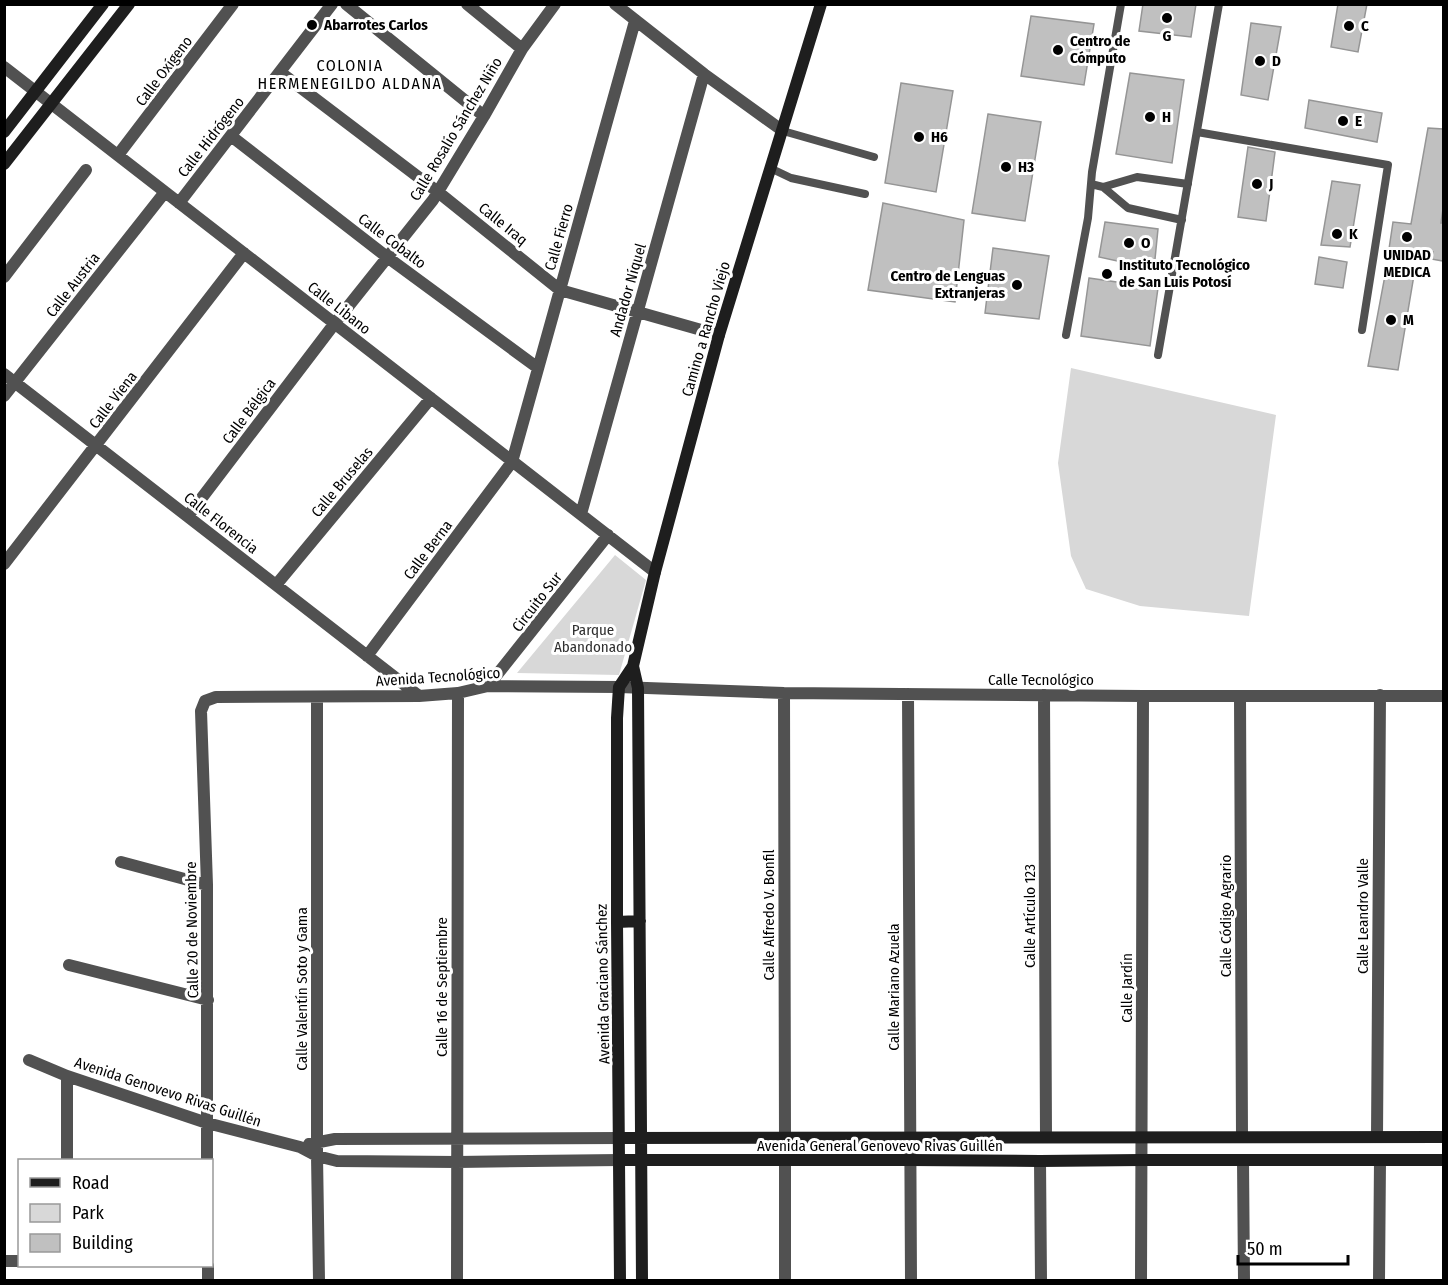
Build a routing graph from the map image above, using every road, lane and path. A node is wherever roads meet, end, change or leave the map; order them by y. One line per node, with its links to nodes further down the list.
1 (103, 4): 17 (street)
2 (129, 4): 18 (street)
3 (233, 4): 24 (street, Calle Oxígeno)
4 (332, 4): 15 (street, Calle Hidrógeno)
5 (345, 4): 19 (street)
6 (467, 4): 13 (street)
7 (555, 4): 13 (street, Calle Rosalío Sánchez Niño)
8 (615, 4): 12 (street)
9 (821, 4): 20 (street, Camino a Rancho Viejo)
10 (1121, 4): 29 (lane)
11 (1219, 4): 22 (lane)
12 (635, 21): 16 (street); 40 (street, Calle Fierro)
13 (522, 49): 19 (street, Calle Rosalío Sánchez Niño)
14 (4, 67): 17 (street, Calle Libano)
15 (280, 72): 23 (street, Calle Hidrógeno); 33 (street, Calle Iraq)
16 (704, 74): 20 (street); 41 (street, Andador Níquel)
17 (36, 91): 18 (street, Calle Libano); 21 (street)
18 (52, 103): 24 (street, Calle Libano); 26 (street)
19 (484, 116): 33 (street, Calle Rosalío Sánchez Niño)
20 (783, 131): 25 (lane); 27 (street, Camino a Rancho Viejo)
21 (4, 132)
22 (1197, 132): 30 (lane); 43 (lane)
23 (231, 136): 35 (street, Calle Hidrógeno); 38 (street, Calle Cobalto)
24 (118, 155): 32 (street, Calle Libano)
25 (874, 157)
26 (4, 164)
27 (770, 168): 34 (lane); 45 (street, Camino a Rancho Viejo)
28 (86, 170): 39 (street)
29 (1090, 184): 31 (lane); 44 (lane)
30 (1188, 184): 31 (lane); 36 (lane)
31 (1103, 186): 36 (lane)
32 (165, 192): 35 (street, Calle Libano); 49 (street, Calle Austria)
33 (438, 192): 38 (street, Calle Rosalío Sánchez Niño); 40 (street, Calle Iraq)
34 (865, 194)
35 (179, 203): 37 (street, Calle Libano)
36 (1182, 220): 46 (lane)
37 (244, 253): 42 (street, Calle Libano); 52 (street, Calle Viena)
38 (387, 257): 42 (street, Calle Rosalío Sánchez Niño); 47 (street, Calle Cobalto)
39 (4, 277)
40 (560, 290): 41 (street, Calle Iraq); 47 (street, Calle Fierro)
41 (637, 312): 45 (street, Calle Iraq); 54 (street, Andador Níquel)
42 (335, 323): 51 (street, Calle Libano); 55 (street, Calle Bélgica)
43 (1362, 330)
44 (1066, 334)
45 (719, 335): 58 (street, Camino a Rancho Viejo)
46 (1158, 355)
47 (538, 368): 53 (street, Calle Fierro)
48 (4, 374): 49 (street, Calle Florencia)
49 (15, 382): 50 (street, Calle Austria); 52 (street, Calle Florencia)
50 (4, 396)
51 (431, 398): 53 (street, Calle Libano); 59 (street, Calle Bruselas)
52 (96, 446): 55 (street, Calle Florencia); 57 (street, Calle Viena)
53 (512, 462): 54 (street, Calle Libano); 60 (street, Calle Berna)
54 (580, 514): 56 (street, Calle Libano)
55 (188, 516): 59 (street, Calle Florencia)
56 (608, 535): 58 (street, Calle Libano); 62 (street, Circuito Sur)
57 (4, 564)
58 (655, 572): 61 (street, Camino a Rancho Viejo)
59 (276, 585): 60 (street, Calle Florencia)
60 (367, 656): 70 (street, Calle Florencia)
61 (633, 666): 63 (street, Camino a Rancho Viejo); 64 (street, Camino a Rancho Viejo)
62 (489, 686): 63 (street, Avenida Tecnológico); 65 (street, Avenida Tecnológico)
63 (619, 687): 64 (street, Avenida Tecnológico); 79 (street, Avenida Graciano Sánchez)
64 (638, 688): 66 (street, Calle Tecnológico); 78 (street)
65 (458, 693): 70 (street, Avenida Tecnológico); 90 (street, Calle 16 de Septiembre)
66 (784, 693): 67 (street, Calle Tecnológico); 93 (street, Calle Alfredo V. Bonfil)
67 (908, 694): 68 (street, Calle Tecnológico); 94 (street, Calle Mariano Azuela)
68 (1044, 695): 71 (street, Calle Tecnológico); 85 (street, Calle Artículo 123)
69 (1380, 695): 72 (street, Calle Tecnológico); 73 (street, Calle Tecnológico); 88 (street, Calle Leandro Valle)
70 (420, 696): 74 (street, Avenida Tecnológico)
71 (1143, 696): 72 (street, Calle Tecnológico); 86 (street, Calle Jardín)
72 (1240, 696): 87 (street, Calle Código Agrario)
73 (1443, 696)
74 (317, 697): 75 (street, Avenida Tecnológico); 95 (street, Calle Valentín Soto y Gama)
75 (205, 701): 77 (street, Calle 20 de Noviembre)
76 (122, 862): 77 (street)
77 (207, 885): 81 (street, Calle 20 de Noviembre)
78 (640, 921): 79 (street); 92 (street)
79 (617, 922): 91 (street, Avenida Graciano Sánchez)
80 (69, 965): 81 (street)
81 (208, 1000): 84 (street, Calle 20 de Noviembre)
82 (29, 1060): 83 (street, Avenida Genovevo Rivas Guillén)
83 (67, 1076): 84 (street, Avenida Genovevo Rivas Guillén); 98 (street)
84 (207, 1123): 96 (street, Avenida Genovevo Rivas Guillén); 99 (street, Calle 20 de Noviembre)
85 (1046, 1137): 86 (street, Avenida General Genovevo Rivas Guillén); 94 (street, Avenida General Genovevo Rivas Guillén)
86 (1141, 1137): 87 (street, Avenida General Genovevo Rivas Guillén); 104 (street, Calle Jardín)
87 (1242, 1137): 88 (street, Avenida General Genovevo Rivas Guillén)
88 (1377, 1137): 89 (street, Avenida General Genovevo Rivas Guillén)
89 (1443, 1137)
90 (457, 1138): 91 (street, Avenida General Genovevo Rivas Guillén); 95 (street, Avenida General Genovevo Rivas Guillén); 109 (street, Calle 16 de Septiembre)
91 (620, 1138): 92 (street, Avenida General Genovevo Rivas Guillén); 100 (street, Avenida Graciano Sánchez)
92 (642, 1138): 93 (street, Avenida General Genovevo Rivas Guillén); 101 (street)
93 (785, 1138): 94 (street, Avenida General Genovevo Rivas Guillén)
94 (910, 1138): 103 (street, Calle Mariano Azuela)
95 (317, 1142): 96 (street); 97 (street, Calle Valentín Soto y Gama)
96 (300, 1147): 97 (street, Avenida Genovevo Rivas Guillén)
97 (317, 1156): 109 (street, Avenida General Genovevo Rivas Guillén); 110 (street, Calle Valentín Soto y Gama)
98 (67, 1159)
99 (207, 1159)
100 (620, 1160): 101 (street, Avenida General Genovevo Rivas Guillén); 109 (street, Avenida General Genovevo Rivas Guillén); 112 (street, Avenida Graciano Sánchez)
101 (642, 1160): 102 (street, Avenida General Genovevo Rivas Guillén); 113 (street)
102 (785, 1160): 103 (street, Avenida General Genovevo Rivas Guillén); 114 (street)
103 (910, 1160): 108 (street, Avenida General Genovevo Rivas Guillén); 115 (street, Calle Mariano Azuela)
104 (1141, 1160): 105 (street, Avenida General Genovevo Rivas Guillén); 108 (street, Avenida General Genovevo Rivas Guillén); 117 (street, Calle Jardín)
105 (1243, 1160): 106 (street, Avenida General Genovevo Rivas Guillén); 118 (street)
106 (1380, 1160): 107 (street, Avenida General Genovevo Rivas Guillén); 119 (street)
107 (1443, 1160)
108 (1041, 1161): 116 (street)
109 (457, 1162): 111 (street, Calle 16 de Septiembre)
110 (318, 1281)
111 (457, 1281)
112 (620, 1281)
113 (642, 1281)
114 (785, 1281)
115 (911, 1281)
116 (1041, 1281)
117 (1141, 1281)
118 (1244, 1281)
119 (1379, 1281)

